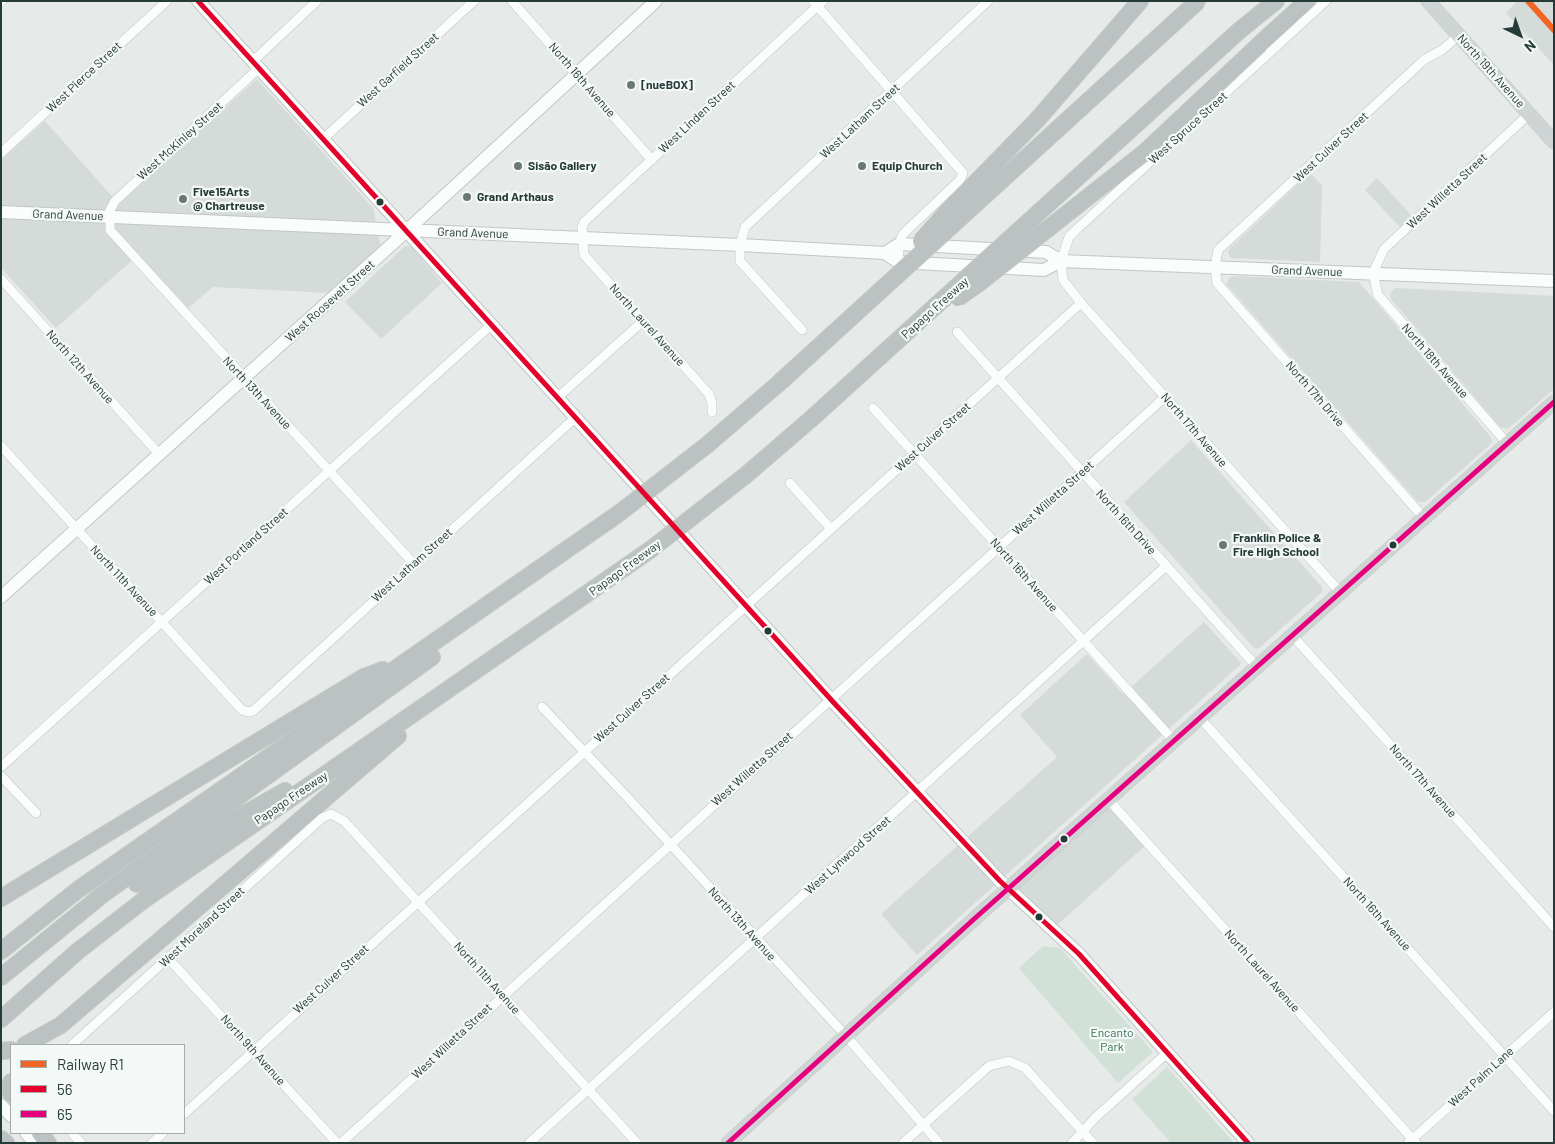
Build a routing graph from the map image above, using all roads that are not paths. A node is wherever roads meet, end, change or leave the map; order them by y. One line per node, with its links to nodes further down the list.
1 (167, 1): 24 (street, West Pierce Street)
2 (198, 1): 18 (street)
3 (318, 1): 18 (street, West McKinley Street)
4 (474, 1): 22 (street, West Garfield Street)
5 (512, 1): 19 (street, North 16th Avenue)
6 (656, 1): 19 (street, West Roosevelt Street)
7 (988, 1): 20 (street, West Latham Street)
8 (1140, 1): 39 (highway, bridge)
9 (1198, 1): 39 (highway, bridge)
10 (1271, 1): 16 (highway, Papago Freeway)
11 (1276, 1): 16 (highway)
12 (1306, 1): 42 (highway, bridge)
13 (1326, 1): 33 (street, West Spruce Street)
14 (1428, 1): 17 (main road, North 19th Avenue)
15 (818, 3): 20 (street); 25 (street, West Linden Street)
16 (1240, 30): 42 (highway, Papago Freeway, bridge)
17 (1459, 36): 21 (main road, North 19th Avenue); 35 (street, West Culver Street)
18 (255, 66): 22 (street); 27 (street, West McKinley Street)
19 (576, 74): 25 (street, North 16th Avenue); 28 (street, West Roosevelt Street)
20 (891, 91): 30 (street); 31 (street, West Latham Street)
21 (1530, 114): 23 (main road, North 19th Avenue); 36 (street, West Willetta Street)
22 (322, 140): 28 (street)
23 (1554, 142)
24 (1, 153)
25 (652, 160): 29 (street, West Linden Street)
26 (1, 212): 27 (street, Grand Avenue)
27 (109, 217): 28 (street, Grand Avenue); 47 (street, North 13th Avenue)
28 (406, 230): 29 (street, Grand Avenue); 43 (street); 47 (street, West Roosevelt Street)
29 (582, 238): 31 (street, Grand Avenue); 41 (street, North Laurel Avenue)
30 (899, 244): 32 (street); 33 (street, Grand Avenue); 34 (street)
31 (740, 245): 32 (street, Grand Avenue); 44 (street)
32 (885, 253): 34 (street)
33 (1061, 261): 34 (street, Grand Avenue); 35 (street, Grand Avenue); 40 (street, North 17th Avenue)
34 (898, 262)
35 (1215, 267): 36 (street, Grand Avenue); 61 (street, North 17th Drive)
36 (1373, 273): 38 (street, Grand Avenue); 54 (street, North 18th Avenue)
37 (1, 280): 56 (street, North 12th Avenue)
38 (1554, 281)
39 (874, 296): 65 (highway, bridge)
40 (1081, 302): 46 (street, West Culver Street); 49 (street, North 17th Avenue)
41 (643, 321): 48 (street); 52 (street, North Laurel Avenue)
42 (918, 324): 76 (highway, Papago Freeway, bridge)
43 (491, 325): 48 (street); 58 (street, West Portland Street)
44 (802, 330)
45 (957, 332): 46 (street, North 16th Drive)
46 (998, 378): 57 (street, West Culver Street); 59 (street, North 16th Drive)
47 (243, 379): 56 (street, West Roosevelt Street); 58 (street, North 13th Avenue)
48 (558, 397): 53 (street)
49 (1165, 397): 59 (street, West Willetta Street); 68 (street, North 17th Avenue)
50 (1554, 402): 54 (main road)
51 (873, 408): 57 (street, North 16th Avenue)
52 (712, 412)
53 (576, 417): 66 (street, West Latham Street); 70 (street)
54 (1507, 443): 61 (main road)
55 (1, 446): 62 (street, North 11th Avenue)
56 (159, 454): 62 (street, West Roosevelt Street)
57 (914, 454): 63 (street, West Culver Street); 64 (street, North 16th Avenue)
58 (329, 471): 66 (street, North 13th Avenue); 71 (street, West Portland Street)
59 (1082, 472): 64 (street, West Willetta Street); 67 (street, North 16th Drive)
60 (790, 483): 63 (street)
61 (1423, 517): 68 (main road)
62 (76, 529): 69 (street, West Roosevelt Street); 71 (street, North 11th Avenue)
63 (831, 529): 70 (street, West Culver Street)
64 (999, 547): 73 (street, North 16th Avenue); 77 (street, West Willetta Street)
65 (557, 558): 74 (highway); 98 (highway)
66 (414, 564): 79 (street, West Latham Street)
67 (1166, 566): 73 (street, West Lynwood Street); 75 (street, North 16th Drive)
68 (1340, 592): 72 (main road)
69 (1, 597)
70 (745, 606): 77 (street); 82 (street, West Culver Street)
71 (161, 622): 79 (street, North 11th Avenue); 84 (street, West Portland Street)
72 (1292, 635): 75 (main road); 94 (street, North 17th Avenue)
73 (1084, 641): 81 (street, North 16th Avenue); 87 (street, West Lynwood Street)
74 (409, 660): 92 (highway); 96 (highway)
75 (1257, 667): 80 (main road)
76 (464, 680): 83 (highway, Papago Freeway); 103 (highway)
77 (830, 699): 87 (street); 90 (street, West Willetta Street)
78 (542, 706): 82 (street, North 13th Avenue)
79 (248, 712)
80 (1200, 718): 81 (main road); 110 (street, North 16th Avenue)
81 (1174, 741): 88 (main road)
82 (584, 751): 90 (street, North 13th Avenue); 93 (street, West Culver Street)
83 (358, 752): 99 (highway); 102 (highway, Papago Freeway)
84 (1, 767)
85 (1, 776): 86 (street)
86 (1, 782)
87 (917, 793): 91 (street); 95 (street, West Lynwood Street)
88 (1108, 800): 91 (main road); 122 (street, North Laurel Avenue)
89 (335, 815): 93 (street, North 11th Avenue); 97 (street, West Moreland Street)
90 (670, 843): 95 (street, North 13th Avenue); 100 (street, West Willetta Street)
91 (1008, 889): 104 (main road); 109 (street)
92 (5, 897)
93 (417, 901): 100 (street, North 11th Avenue); 108 (street, West Culver Street)
94 (1554, 927)
95 (756, 940): 104 (street, North 13th Avenue); 111 (street, West Lynwood Street)
96 (1, 951)
97 (168, 958): 107 (street, West Moreland Street); 108 (street, North 9th Avenue)
98 (1, 977)
99 (1, 990)
100 (502, 995): 111 (street, North 11th Avenue); 127 (street, West Willetta Street)
101 (1554, 1012): 110 (street, West Palm Lane)
102 (1, 1019)
103 (61, 1025): 105 (highway); 106 (highway)
104 (846, 1036): 116 (street, North 13th Avenue); 130 (main road)
105 (27, 1044)
106 (41, 1044)
107 (73, 1044)
108 (253, 1050): 114 (street, West Culver Street); 127 (street, North 9th Avenue)
109 (1167, 1053): 117 (street); 135 (street)
110 (1504, 1056): 113 (street, North 16th Avenue); 122 (street, West Palm Lane)
111 (588, 1089): 128 (street, West Lynwood Street); 129 (street, North 11th Avenue)
112 (1, 1105): 115 (street)
113 (1554, 1111)
114 (185, 1113)
115 (10, 1115)
116 (925, 1124): 117 (street); 131 (street); 132 (street, North 13th Avenue)
117 (1083, 1132): 133 (street); 134 (street)
118 (1, 1133): 124 (street)
119 (27, 1134): 125 (street)
120 (162, 1134): 126 (street)
121 (1, 1139): 123 (highway)
122 (1412, 1141)
123 (6, 1143)
124 (10, 1143)
125 (36, 1143)
126 (152, 1143)
127 (339, 1143)
128 (529, 1143)
129 (637, 1143)
130 (728, 1143)
131 (903, 1143)
132 (939, 1143)
133 (1072, 1143)
134 (1093, 1143)
135 (1248, 1143)

